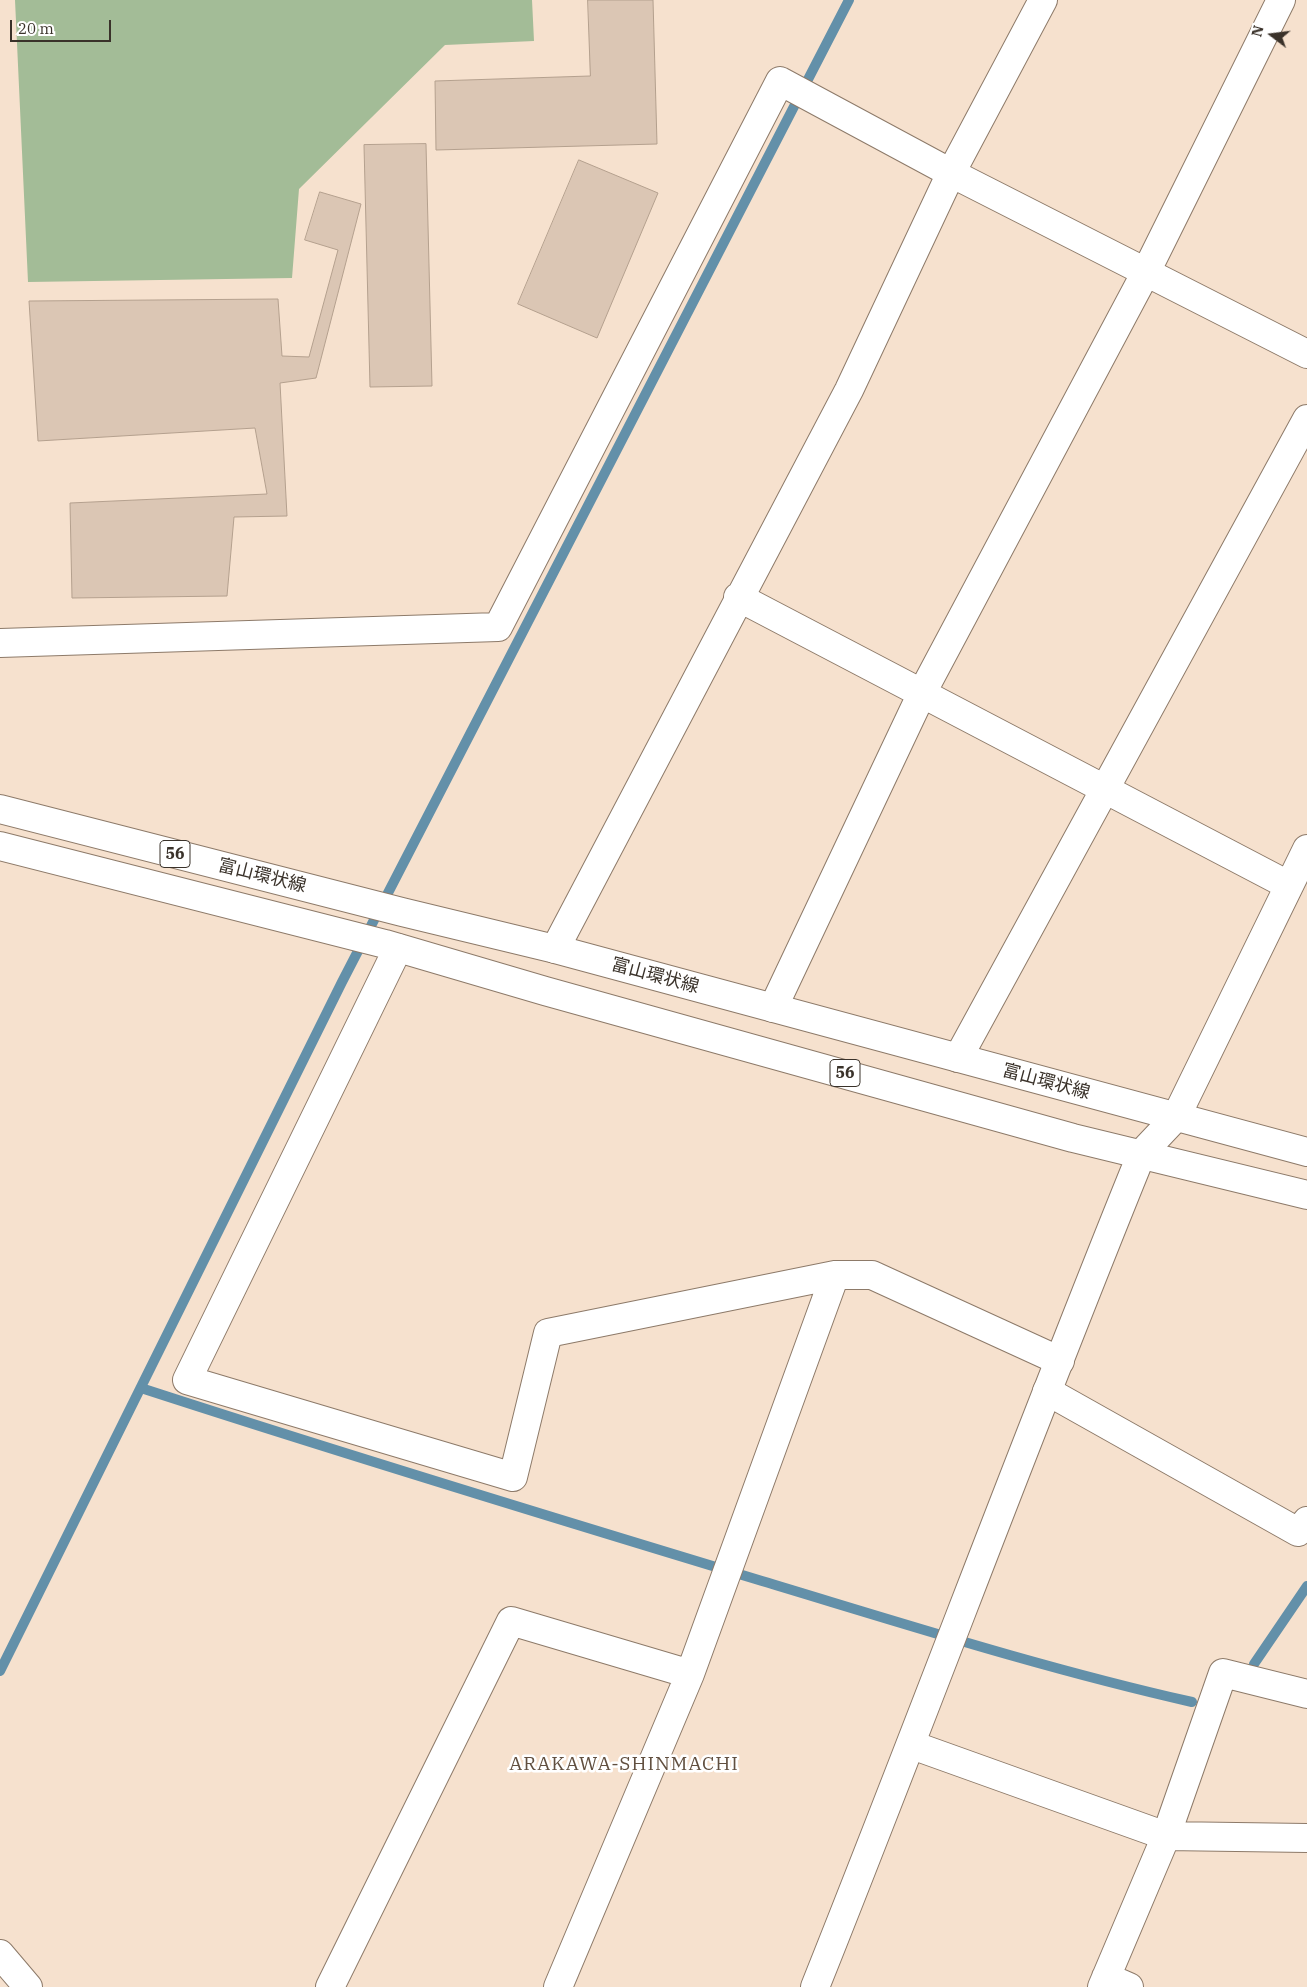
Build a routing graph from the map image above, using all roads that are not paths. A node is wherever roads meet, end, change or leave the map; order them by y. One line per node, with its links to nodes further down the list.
1 (1043, 0): 3 (street)
2 (1281, 0): 4 (street)
3 (951, 173): 4 (street); 7 (street); 8 (street)
4 (1146, 272): 5 (street); 9 (street)
5 (1307, 354)
6 (1307, 419): 10 (street)
7 (738, 597): 9 (street); 16 (street)
8 (0, 643)
9 (922, 693): 10 (street); 17 (street)
10 (1104, 788): 14 (street); 18 (street)
11 (0, 809): 16 (street, 富山環状線 / 56)
12 (0, 846): 15 (street, 富山環状線 / 56)
13 (1307, 849): 14 (street)
14 (1288, 885): 19 (street)
15 (391, 946): 21 (street, 56); 23 (street)
16 (555, 948): 17 (street, 富山環状線 / 56)
17 (773, 1008): 18 (street, 富山環状線 / 56)
18 (958, 1058): 19 (street, 富山環状線 / 56)
19 (1176, 1117): 20 (street, 富山環状線 / 56); 21 (street)
20 (1307, 1152)
21 (1142, 1153): 22 (street, 56); 24 (street)
22 (1307, 1194)
23 (835, 1275): 24 (street); 27 (street)
24 (1060, 1361): 25 (street)
25 (1047, 1391): 26 (street); 29 (street)
26 (1307, 1521)
27 (690, 1674): 35 (street); 36 (street)
28 (1307, 1694): 30 (street)
29 (912, 1745): 30 (street); 37 (street)
30 (1166, 1836): 31 (street); 33 (street)
31 (1307, 1838)
32 (0, 1954): 34 (street)
33 (1112, 1984)
34 (28, 1987)
35 (330, 1987)
36 (558, 1987)
37 (815, 1987)

